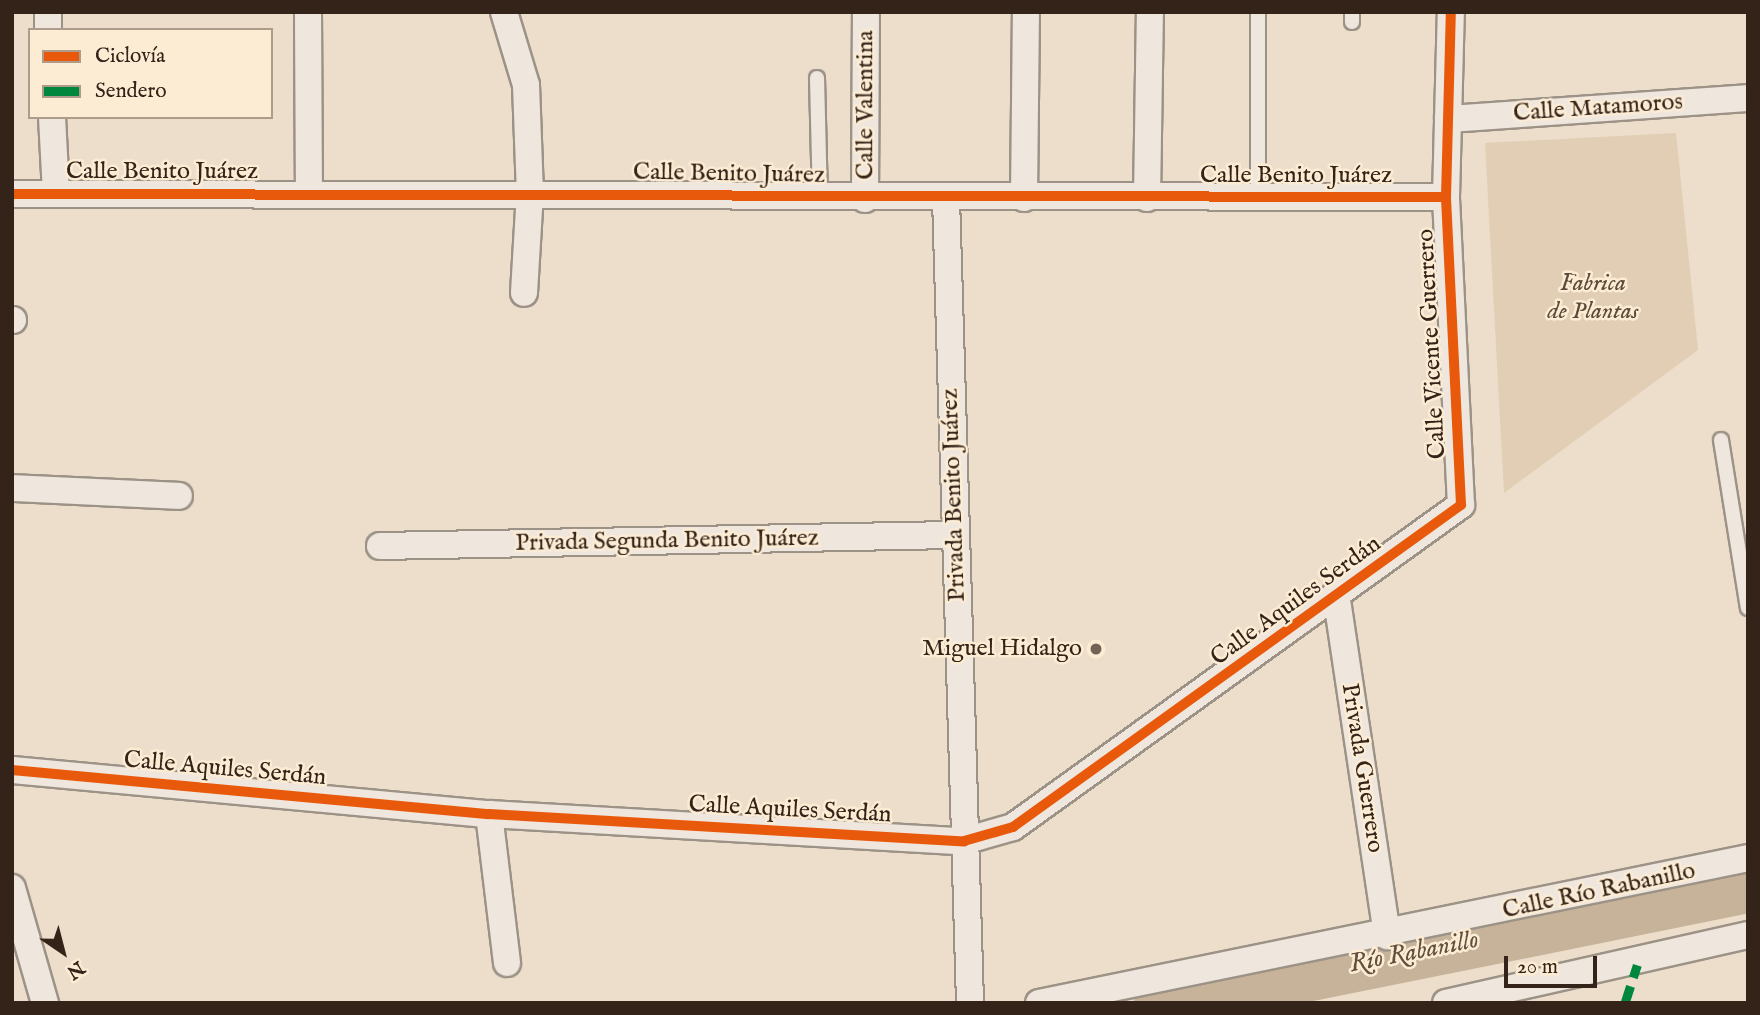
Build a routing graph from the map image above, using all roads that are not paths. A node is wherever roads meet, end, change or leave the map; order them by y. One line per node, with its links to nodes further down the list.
1 (308, 12): 12 (street)
2 (504, 12): 13 (street)
3 (866, 12): 22 (street, Calle Valentina)
4 (1026, 12): 20 (street)
5 (1150, 12): 21 (street)
6 (1258, 12): 16 (lane)
7 (1451, 12): 11 (street, Calle Vicente Guerrero)
8 (817, 78): 17 (lane)
9 (1748, 98): 11 (street, Calle Matamoros)
10 (52, 119): 15 (street)
11 (1448, 119): 18 (street, Calle Vicente Guerrero)
12 (309, 192): 13 (street, Calle Benito Juárez); 15 (street, Calle Benito Juárez)
13 (530, 192): 17 (street, Calle Benito Juárez); 23 (street)
14 (12, 194): 15 (street, Calle Benito Juárez)
15 (56, 194)
16 (1258, 196): 18 (street, Calle Benito Juárez); 21 (street, Calle Benito Juárez)
17 (820, 197): 22 (street, Calle Benito Juárez)
18 (1446, 197): 27 (street, Calle Vicente Guerrero)
19 (946, 198): 20 (street, Calle Benito Juárez); 22 (street, Calle Benito Juárez); 28 (street, Privada Benito Juárez)
20 (1024, 198): 21 (street, Calle Benito Juárez)
21 (1147, 198)
22 (865, 199)
23 (524, 293)
24 (1721, 440): 31 (lane)
25 (12, 488): 26 (street)
26 (179, 496)
27 (1461, 505): 30 (street, Calle Aquiles Serdán)
28 (955, 535): 29 (street, Privada Segunda Benito Juárez); 34 (street, Privada Benito Juárez)
29 (380, 546)
30 (1337, 600): 34 (street, Calle Aquiles Serdán); 38 (street, Privada Guerrero)
31 (1748, 608)
32 (12, 771): 33 (street, Calle Aquiles Serdán)
33 (489, 814): 34 (street, Calle Aquiles Serdán); 39 (street)
34 (964, 841): 41 (street, Privada Benito Juárez)
35 (1748, 858): 38 (street, Calle Río Rabanillo)
36 (12, 888): 40 (street)
37 (1748, 935): 43 (street)
38 (1387, 936): 42 (street, Calle Río Rabanillo)
39 (507, 962)
40 (45, 1003)
41 (970, 1003)
42 (1039, 1003)
43 (1446, 1003)

